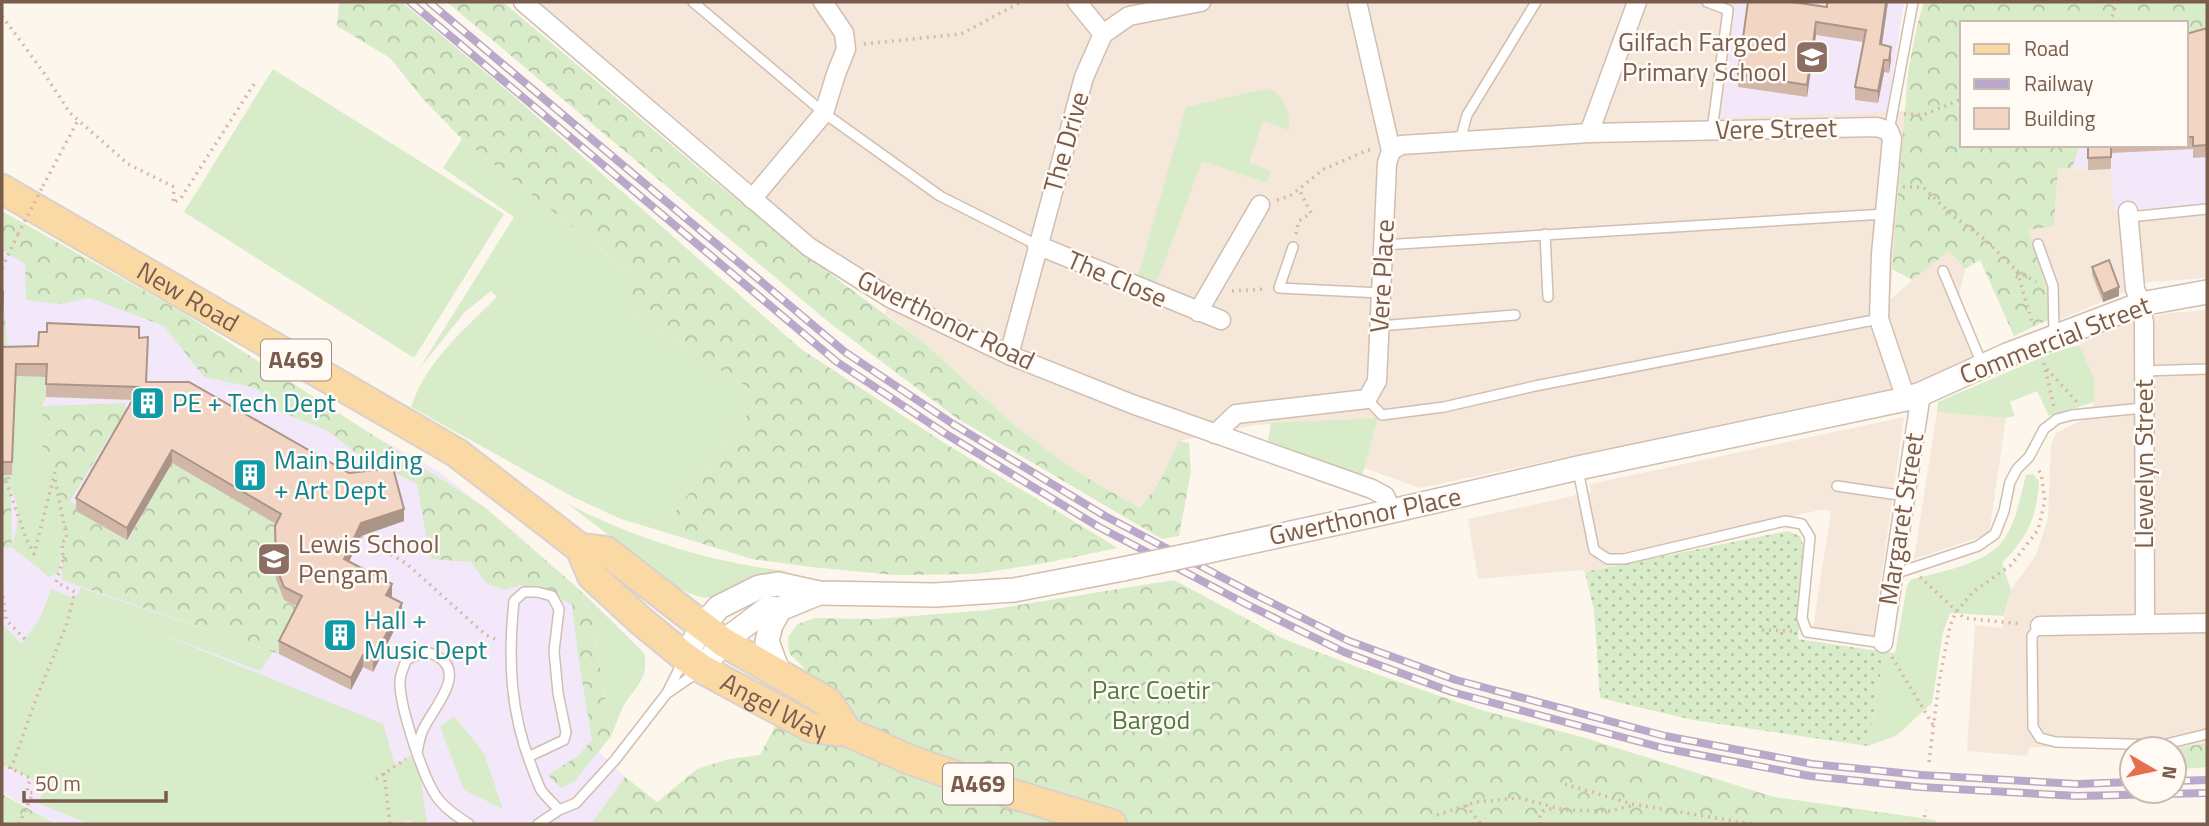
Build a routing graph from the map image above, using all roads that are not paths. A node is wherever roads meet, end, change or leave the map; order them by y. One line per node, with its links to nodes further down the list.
1 (523, 2): 19 (street, Gwerthonor Road)
2 (693, 2): 12 (lane)
3 (823, 2): 12 (street)
4 (1077, 2): 11 (street)
5 (1201, 2): 11 (street)
6 (1357, 2): 17 (street)
7 (1536, 2): 16 (lane)
8 (1637, 2): 15 (street)
9 (1707, 2): 13 (lane)
10 (1913, 2): 14 (lane)
11 (1102, 34): 26 (street, The Drive)
12 (824, 113): 19 (street); 26 (lane)
13 (1712, 131): 14 (street, Vere Street); 15 (street, Vere Street)
14 (1889, 131): 22 (street)
15 (1589, 134): 16 (street, Vere Street)
16 (1460, 141): 17 (street, Vere Street)
17 (1391, 151): 27 (street, Vere Place)
18 (2, 189): 52 (main road, New Road / A469)
19 (752, 199): 40 (street, Gwerthonor Road)
20 (1260, 205): 34 (street, The Close)
21 (2207, 209): 23 (lane)
22 (1885, 214): 24 (lane); 36 (street)
23 (2128, 214): 33 (street, Llewelyn Street)
24 (1545, 234): 27 (lane); 32 (lane)
25 (2038, 244): 39 (lane)
26 (1037, 245): 34 (street, The Close); 40 (street, The Drive)
27 (1383, 245): 31 (street, Vere Place)
28 (1293, 247): 31 (lane)
29 (1942, 271): 41 (lane)
30 (2207, 292): 33 (street, Commercial Street)
31 (1381, 293): 38 (street, Vere Place)
32 (1548, 297)
33 (2141, 303): 39 (street, Commercial Street); 43 (street, Llewelyn Street)
34 (1198, 312): 37 (street, The Close)
35 (1514, 315): 38 (lane)
36 (1880, 318): 44 (street); 45 (lane)
37 (1221, 320)
38 (1379, 326): 45 (street, Vere Place)
39 (2044, 334): 41 (street, Commercial Street)
40 (1009, 355): 47 (street, Gwerthonor Road)
41 (1982, 366): 44 (street, Commercial Street)
42 (2207, 369): 43 (lane)
43 (2143, 371): 46 (street, Llewelyn Street)
44 (1913, 397): 48 (street, Gwerthonor Place); 50 (street, Margaret Street)
45 (1367, 399): 47 (street)
46 (2143, 408): 53 (lane); 57 (street, Llewelyn Street)
47 (1215, 434): 51 (street, Gwerthonor Road)
48 (1578, 468): 51 (street, Gwerthonor Place); 60 (lane)
49 (1837, 486): 50 (lane)
50 (1905, 496): 53 (street, Margaret Street)
51 (1392, 511): 54 (street, Gwerthonor Place, bridge)
52 (580, 548): 59 (main road, New Road / A469); 61 (main road, New Road / A469)
53 (1892, 575): 60 (street, Margaret Street)
54 (819, 593): 55 (street, Gwerthonor Place); 59 (street, Gwerthonor Place)
55 (780, 609): 59 (street, Gwerthonor Place); 62 (street)
56 (2207, 623): 57 (street)
57 (2145, 624): 58 (street)
58 (2040, 625): 65 (lane)
59 (713, 634): 61 (street); 62 (main road, Angel Way / A469)
60 (1883, 643)
61 (694, 663): 63 (lane); 63 (lane); 64 (main road, Angel Way / A469)
62 (779, 674): 64 (main road, Angel Way / A469)
63 (667, 692): 68 (lane)
64 (849, 732): 71 (main road, Angel Way / A469)
65 (2207, 734)
66 (417, 752): 66 (lane); 69 (lane)
67 (528, 757): 67 (lane); 68 (lane)
68 (559, 810): 70 (lane)
69 (469, 824)
70 (538, 824)
71 (1112, 824)

